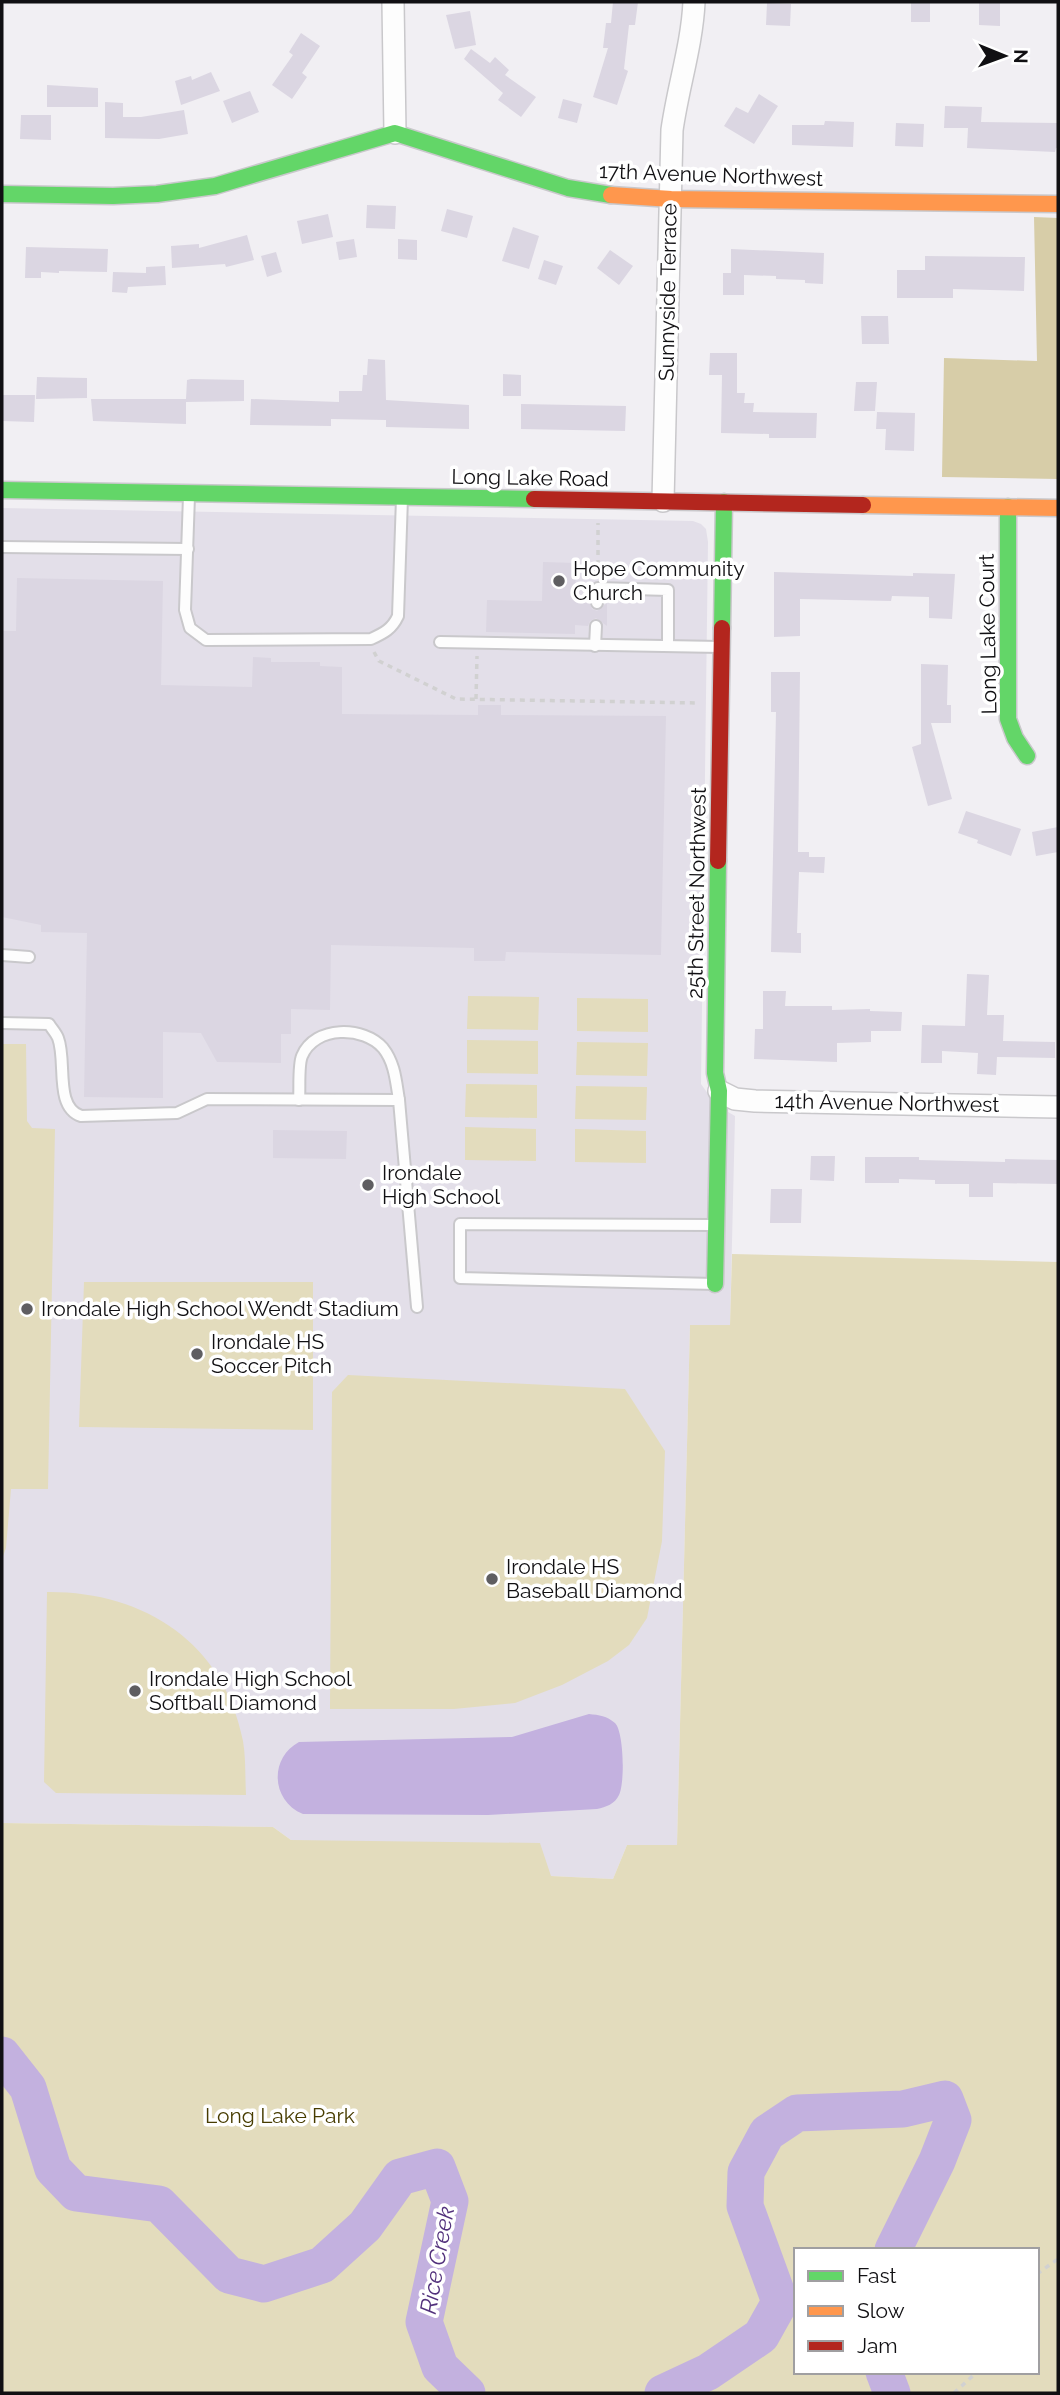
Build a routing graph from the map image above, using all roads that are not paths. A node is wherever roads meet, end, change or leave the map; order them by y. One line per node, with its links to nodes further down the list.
1 (393, 2): 3 (street)
2 (694, 2): 5 (street, Sunnyside Terrace)
3 (395, 133): 4 (street); 5 (street, 17th Avenue Northwest)
4 (2, 194)
5 (671, 199): 6 (street, 17th Avenue Northwest); 10 (street, Sunnyside Terrace)
6 (1058, 204)
7 (2, 490): 8 (street, Long Lake Road)
8 (189, 493): 9 (street, Long Lake Road); 15 (lane)
9 (402, 497): 10 (street, Long Lake Road); 15 (lane)
10 (663, 501): 11 (street, Long Lake Road)
11 (724, 502): 12 (street, Long Lake Road); 21 (street, 25th Street Northwest)
12 (1008, 507): 13 (street, Long Lake Road); 22 (street, Long Lake Court)
13 (1058, 508)
14 (2, 547): 15 (lane)
15 (188, 549)
16 (597, 603): 20 (lane)
17 (596, 626): 19 (lane)
18 (440, 642): 19 (lane)
19 (595, 646): 20 (lane)
20 (668, 646): 21 (lane)
21 (722, 647): 26 (street, 25th Street Northwest)
22 (1027, 756)
23 (2, 955): 24 (lane)
24 (29, 957)
25 (2, 1023): 27 (lane)
26 (719, 1091): 29 (street, 14th Avenue Northwest); 30 (street, 25th Street Northwest)
27 (299, 1100): 28 (lane); 28 (lane)
28 (399, 1100): 32 (lane)
29 (1058, 1107)
30 (716, 1225): 31 (street, 25th Street Northwest); 31 (lane)
31 (715, 1284)
32 (417, 1307)

